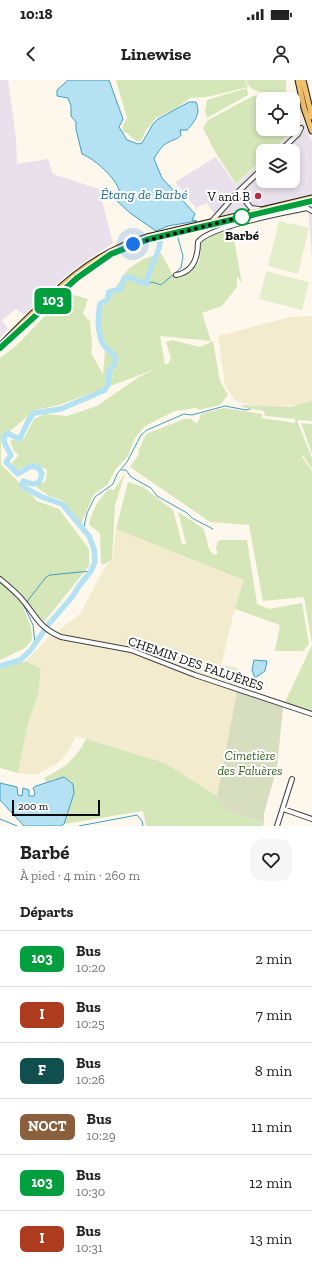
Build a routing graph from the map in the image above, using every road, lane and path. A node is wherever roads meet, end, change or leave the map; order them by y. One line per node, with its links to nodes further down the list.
1 (298, 80): 5 (main road)
2 (303, 80): 3 (main road)
3 (312, 117)
4 (301, 128): 6 (street)
5 (312, 131)
6 (287, 144)
7 (256, 175): 8 (street)
8 (238, 192): 10 (street); 12 (street)
9 (312, 200): 10 (main road); 13 (main road)
10 (283, 204): 13 (main road)
11 (312, 211): 15 (street)
12 (220, 212): 13 (street); 14 (street)
13 (225, 220): 14 (main road); 16 (main road)
14 (212, 222): 16 (main road)
15 (176, 275)
16 (0, 347)
17 (0, 579): 18 (street, CHEMIN DES FALUÈRES)
18 (312, 714)
19 (292, 779): 20 (street)
20 (283, 809): 21 (street); 22 (street)
21 (312, 819)
22 (277, 826)

